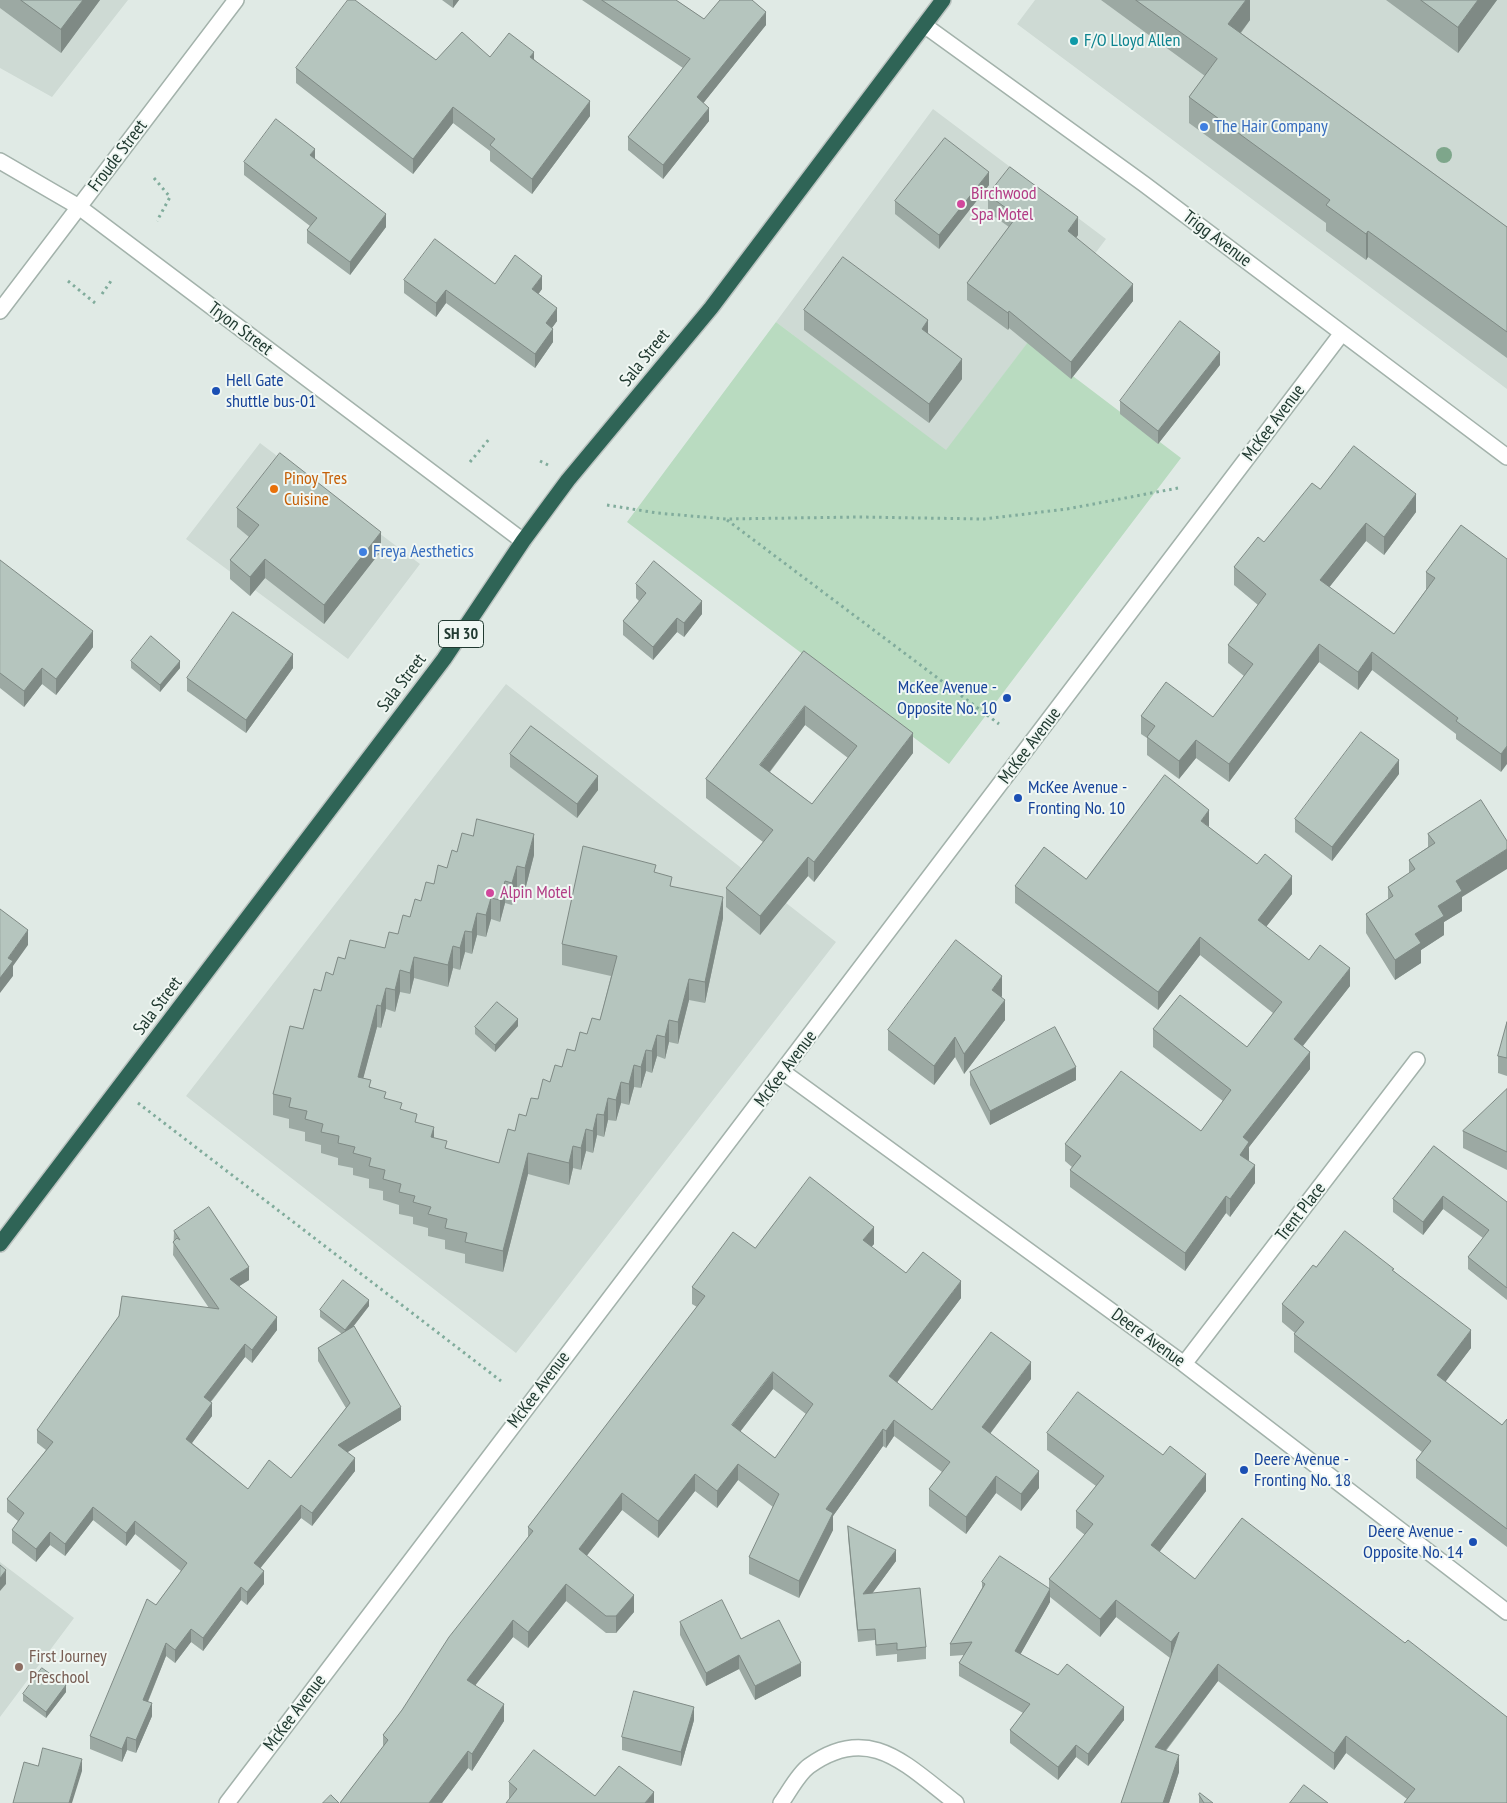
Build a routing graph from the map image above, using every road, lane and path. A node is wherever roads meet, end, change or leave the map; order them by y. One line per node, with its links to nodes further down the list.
1 (236, 0): 6 (street, Froude Street)
2 (943, 0): 3 (highway, Sala Street / SH 30)
3 (924, 25): 13 (street, Trigg Avenue); 22 (highway, Sala Street / SH 30)
4 (0, 161): 6 (street, Tryon Street)
5 (154, 178): 7 (path)
6 (80, 207): 12 (street, Froude Street); 22 (street, Tryon Street)
7 (158, 221)
8 (113, 278): 10 (path)
9 (68, 281): 11 (path)
10 (102, 294)
11 (95, 303)
12 (0, 311)
13 (1342, 333): 15 (street, Trigg Avenue); 25 (street, McKee Avenue)
14 (490, 438): 17 (path)
15 (1507, 457)
16 (540, 461): 18 (path)
17 (470, 462)
18 (548, 465)
19 (1178, 488): 21 (path)
20 (607, 505): 21 (path)
21 (726, 519): 23 (path)
22 (523, 541): 26 (highway, Sala Street / SH 30)
23 (999, 724)
24 (1417, 1060): 28 (street, Trent Place)
25 (784, 1072): 28 (street, Deere Avenue); 31 (street, McKee Avenue)
26 (119, 1089): 27 (highway, Sala Street / SH 30); 29 (path)
27 (0, 1244)
28 (1184, 1364): 30 (street, Deere Avenue)
29 (501, 1380)
30 (1507, 1612)
31 (227, 1803)
32 (781, 1803): 33 (street)
33 (956, 1803)

